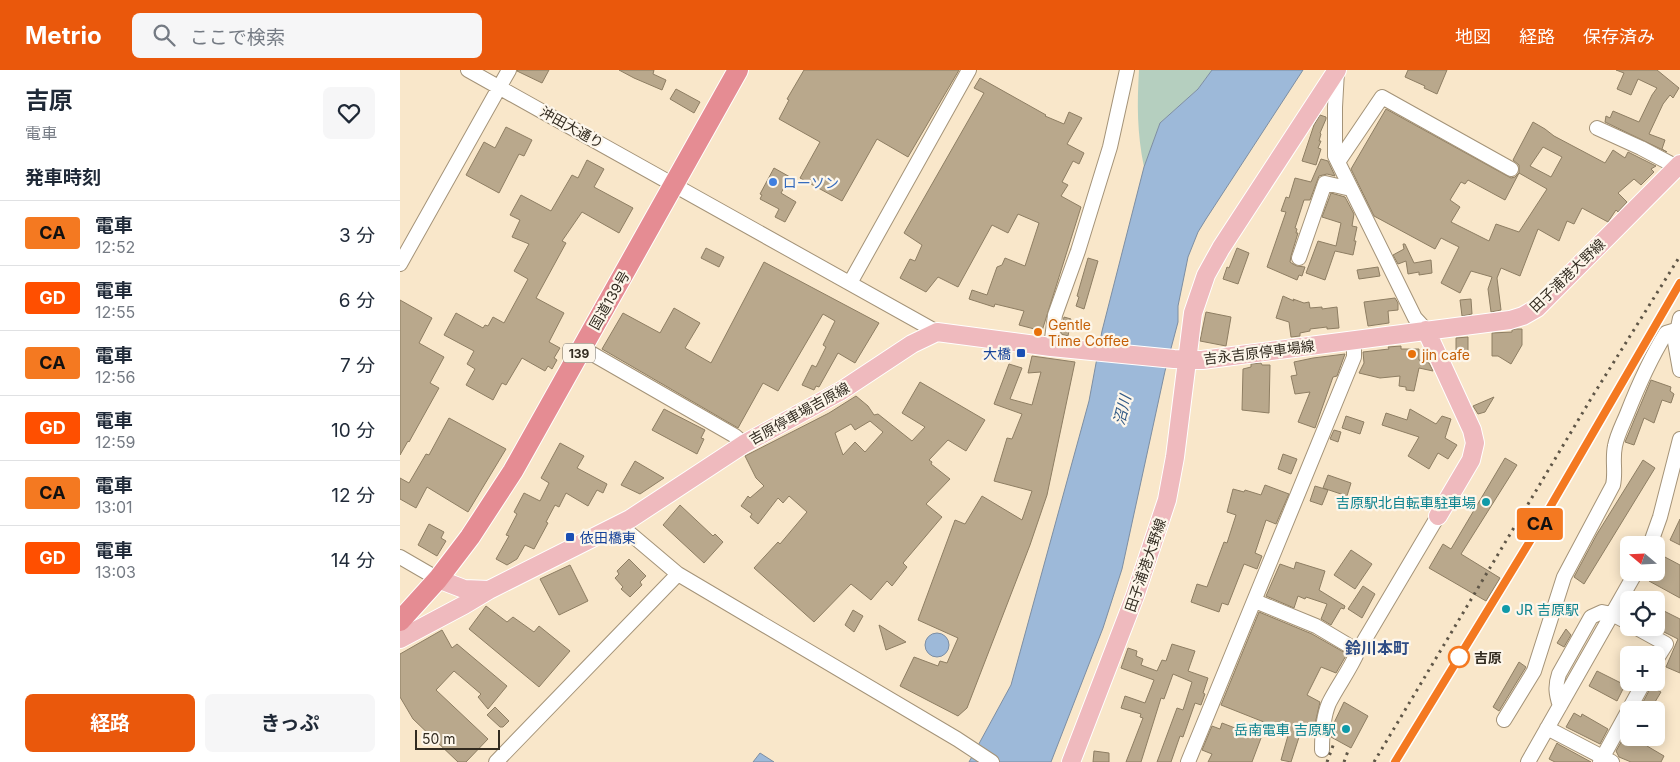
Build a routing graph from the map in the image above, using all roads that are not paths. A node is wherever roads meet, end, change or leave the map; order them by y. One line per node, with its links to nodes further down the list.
1 (468, 70): 7 (street, 沖田大通り)
2 (509, 70): 7 (street)
3 (738, 70): 12 (highway, 国道139号 / 139)
4 (969, 70): 16 (street)
5 (1127, 70): 21 (street)
6 (1337, 71): 9 (street); 23 (main road, 吉永吉原停車場線)
7 (499, 88): 12 (street, 沖田大通り); 15 (street)
8 (1597, 128): 10 (street)
9 (1338, 162): 11 (street); 13 (street)
10 (1679, 166): 18 (main road, 田子浦港大野線)
11 (1511, 170)
12 (675, 185): 16 (street, 沖田大通り); 22 (highway, 国道139号 / 139)
13 (1351, 189): 14 (street); 18 (street)
14 (1299, 258)
15 (400, 264)
16 (850, 282): 19 (street, 沖田大通り)
17 (1678, 324): 24 (street); 44 (street)
18 (1426, 330): 20 (main road, 吉永吉原停車場線); 27 (main road)
19 (938, 332): 21 (main road); 26 (main road, 吉原停車場吉原線)
20 (1352, 340): 23 (main road, 吉永吉原停車場線); 35 (street)
21 (1051, 347): 23 (main road)
22 (582, 348): 26 (street); 32 (highway, 国道139号 / 139)
23 (1180, 360): 50 (main road, 田子浦港大野線)
24 (1680, 370)
25 (1680, 439): 29 (street)
26 (744, 444): 28 (main road, 吉原停車場吉原線)
27 (1438, 516): 42 (street)
28 (620, 525): 31 (street); 34 (main road, 吉原停車場吉原線)
29 (1653, 536)
30 (400, 557): 32 (street)
31 (678, 574): 48 (street); 49 (street)
32 (438, 579): 34 (main road, 吉原停車場吉原線); 38 (highway, 国道139号 / 139)
33 (1631, 581): 36 (street)
34 (489, 590): 40 (main road)
35 (1255, 601): 42 (street); 51 (street)
36 (1612, 614): 37 (street); 45 (street)
37 (1620, 618)
38 (400, 621)
39 (1652, 636): 41 (street)
40 (400, 639)
41 (1665, 646)
42 (1358, 651): 46 (street)
43 (1640, 691): 47 (street)
44 (1504, 720)
45 (1547, 728): 47 (street); 52 (street)
46 (1322, 750)
47 (1605, 760)
48 (496, 762)
49 (992, 762)
50 (1071, 762)
51 (1188, 762)
52 (1528, 762)

